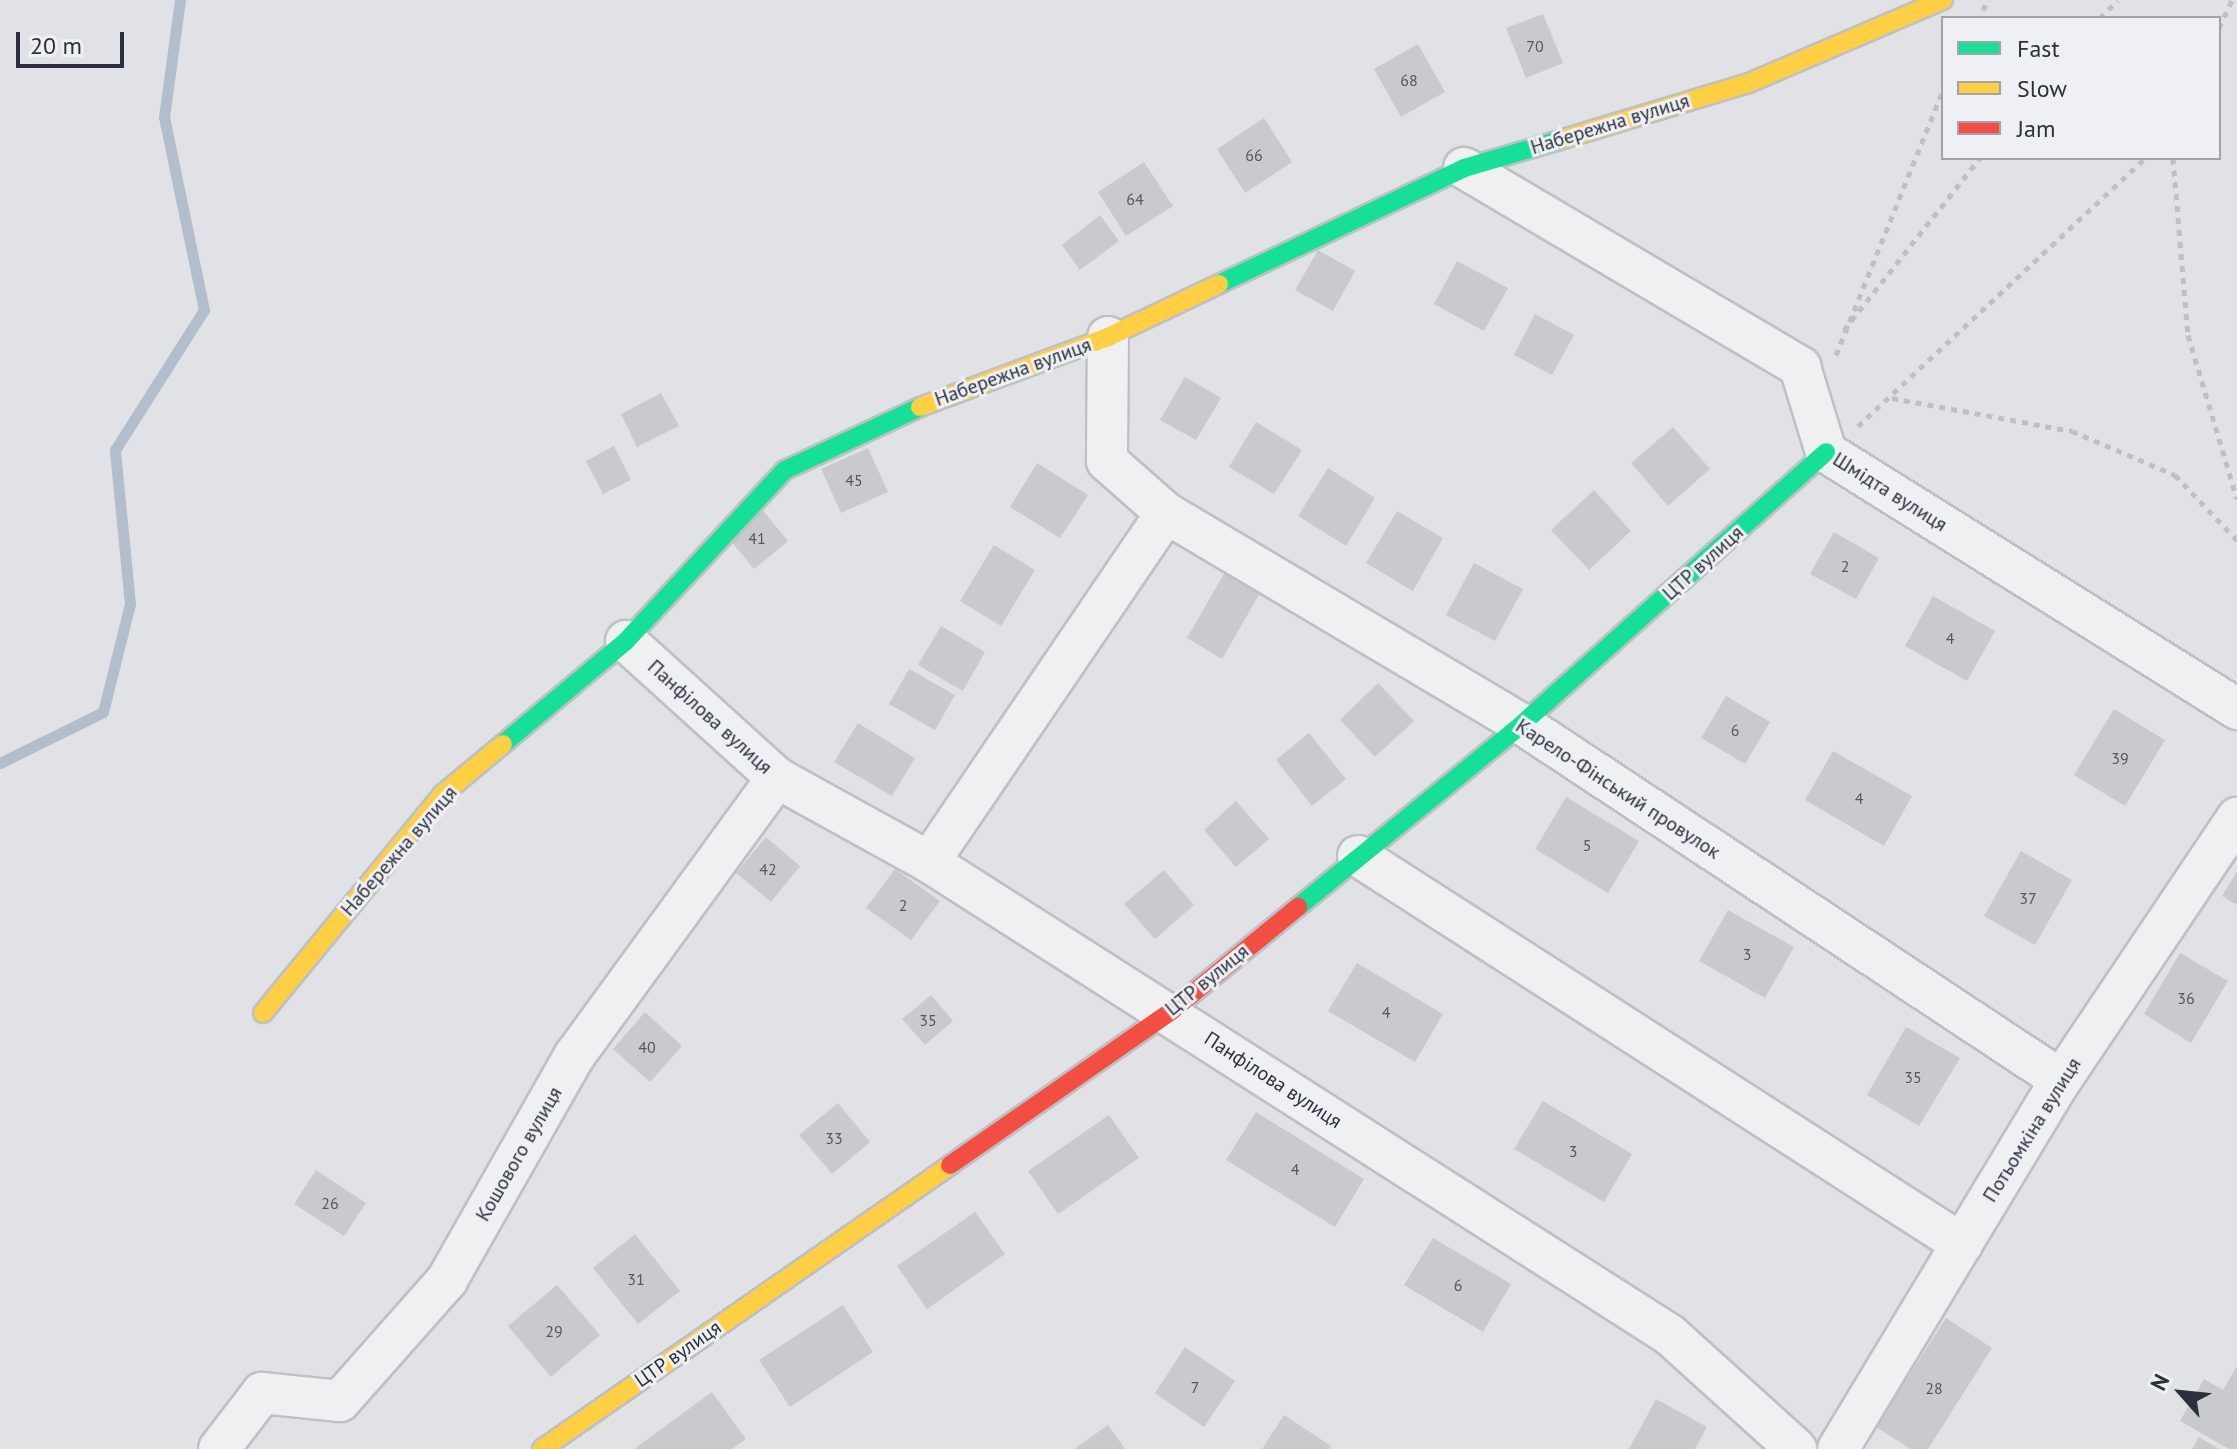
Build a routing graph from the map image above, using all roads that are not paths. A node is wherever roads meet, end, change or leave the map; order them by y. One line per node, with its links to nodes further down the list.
1 (1943, 0): 2 (street, Набережна вулиця)
2 (1464, 168): 3 (street, Набережна вулиця); 4 (street, Шмідта вулиця)
3 (1108, 337): 5 (street, Карело-Фінський провулок); 6 (street, Набережна вулиця)
4 (1826, 452): 7 (street, Шмідта вулиця); 8 (street, ЦТР вулиця)
5 (1166, 513): 8 (street, Карело-Фінський провулок); 12 (street)
6 (626, 641): 9 (street, Панфілова вулиця); 14 (street, Набережна вулиця)
7 (2237, 709)
8 (1522, 724): 11 (street, ЦТР вулиця); 15 (street, Карело-Фінський провулок)
9 (777, 778): 12 (street, Панфілова вулиця); 17 (street, Кошового вулиця)
10 (2237, 818): 15 (street, Потьомкіна вулиця)
11 (1358, 856): 13 (street, ЦТР вулиця); 16 (street)
12 (929, 862): 13 (street, Панфілова вулиця)
13 (1170, 1012): 18 (street, ЦТР вулиця); 19 (street, Панфілова вулиця)
14 (263, 1013)
15 (2061, 1080): 16 (street, Потьомкіна вулиця)
16 (1962, 1244): 20 (street, Потьомкіна вулиця)
17 (219, 1449)
18 (542, 1449)
19 (1796, 1449)
20 (1838, 1449)

